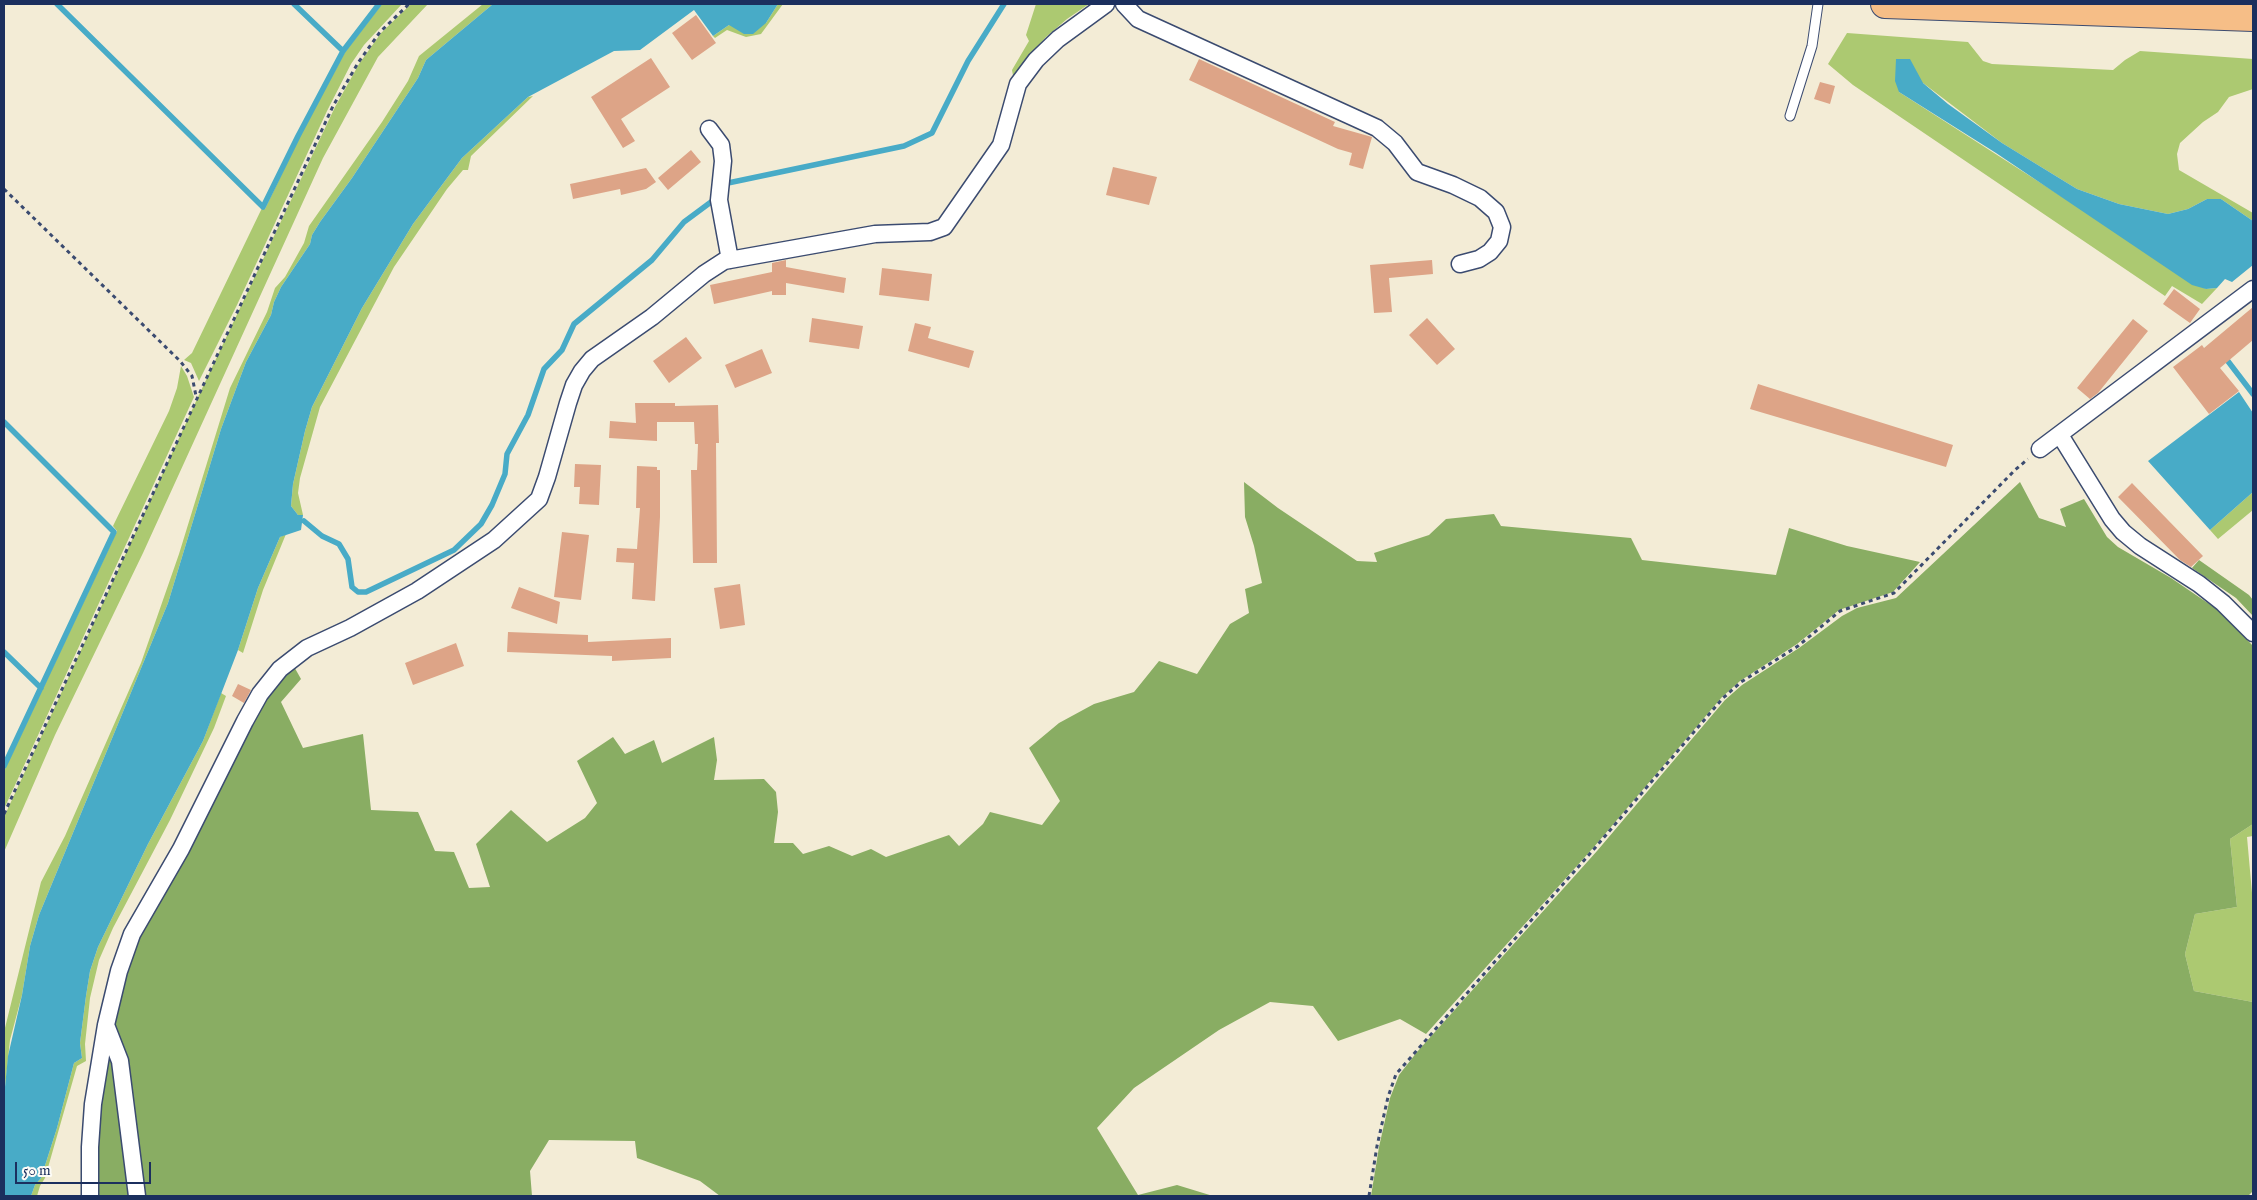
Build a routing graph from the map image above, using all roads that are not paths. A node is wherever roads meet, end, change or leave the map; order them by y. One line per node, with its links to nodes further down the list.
1 (1106, 4): 9 (street)
2 (1124, 4): 10 (street)
3 (1818, 4): 7 (lane)
4 (1885, 4): 5 (highway)
5 (1918, 5): 6 (highway)
6 (2253, 17)
7 (1790, 116)
8 (709, 129): 9 (street)
9 (730, 260): 15 (street)
10 (1460, 264)
11 (2253, 289): 12 (street)
12 (2060, 435): 13 (street); 14 (street)
13 (2040, 450)
14 (2253, 633)
15 (106, 1025): 16 (street); 17 (street)
16 (90, 1196)
17 (137, 1196)

